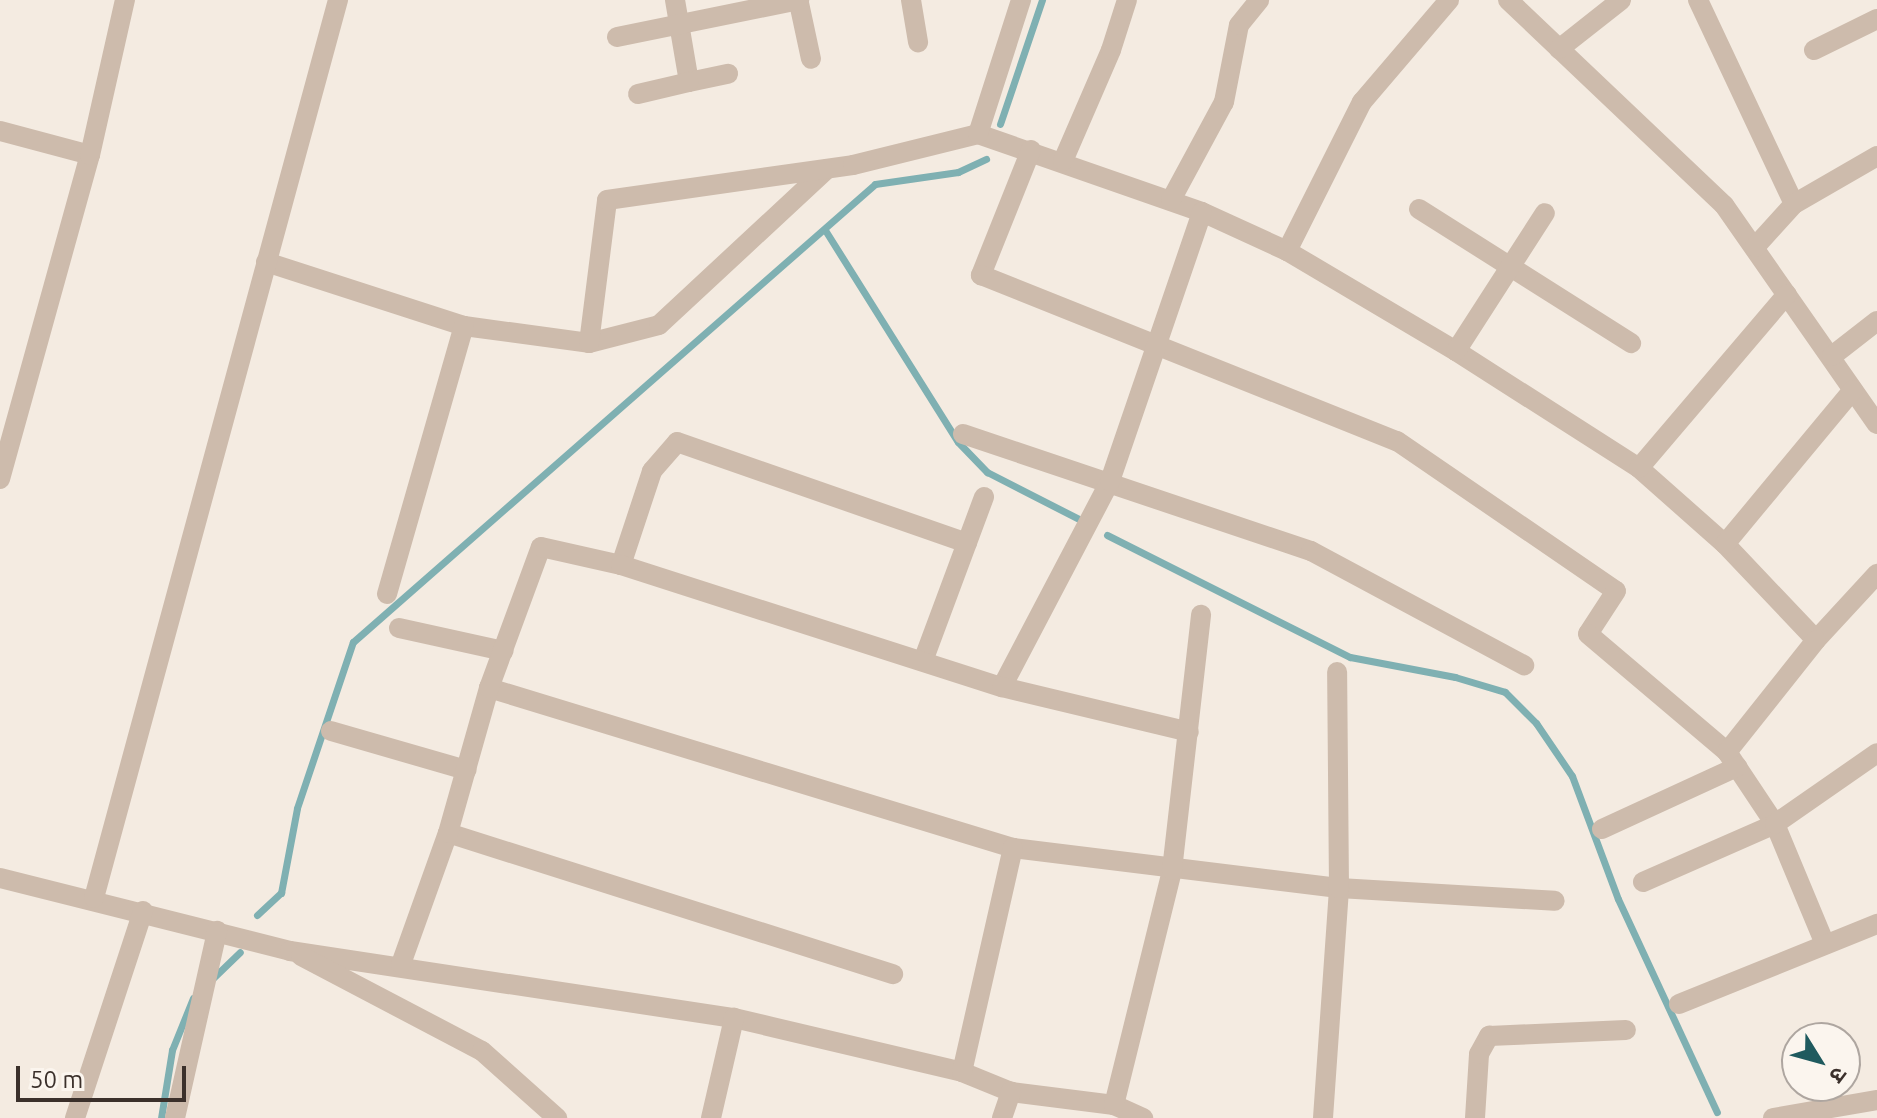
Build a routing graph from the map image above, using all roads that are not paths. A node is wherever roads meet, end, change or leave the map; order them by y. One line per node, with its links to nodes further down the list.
1 (125, 0): 26 (street)
2 (338, 0): 37 (street)
3 (675, 0): 14 (street)
4 (911, 0): 16 (street)
5 (1021, 0): 24 (street)
6 (1127, 0): 28 (street)
7 (1259, 0): 30 (street)
8 (1449, 0): 36 (street)
9 (1508, 0): 17 (street)
10 (1621, 0): 17 (street)
11 (1698, 0): 31 (street)
12 (799, 2): 14 (street); 19 (street)
13 (1877, 19): 18 (street)
14 (679, 26): 15 (street); 21 (street)
15 (617, 37)
16 (918, 42)
17 (1559, 49): 35 (street)
18 (1814, 50)
19 (811, 59)
20 (728, 74): 21 (street)
21 (689, 82): 22 (street)
22 (638, 94)
23 (0, 131): 26 (street)
24 (978, 134): 25 (street); 29 (street)
25 (1031, 150): 28 (street); 44 (street)
26 (90, 155): 51 (street)
27 (1877, 156): 31 (street)
28 (1063, 161): 30 (street)
29 (827, 169): 42 (street); 42 (street)
30 (1171, 200): 33 (street)
31 (1794, 204): 35 (street)
32 (1419, 209): 38 (street)
33 (1202, 212): 36 (street); 44 (street)
34 (1545, 213): 38 (street)
35 (1755, 247): 39 (street)
36 (1287, 251): 45 (street)
37 (266, 262): 41 (street); 81 (street)
38 (1512, 265): 43 (street); 45 (street)
39 (1787, 294): 46 (street); 50 (street)
40 (1877, 321): 46 (street)
41 (464, 326): 42 (street); 58 (street)
42 (589, 343)
43 (1631, 343)
44 (1152, 345): 52 (street); 71 (street)
45 (1456, 351): 50 (street)
46 (1832, 356): 47 (street)
47 (1853, 390): 48 (street); 55 (street)
48 (1877, 424)
49 (963, 434): 52 (street)
50 (1639, 468): 55 (street)
51 (0, 479)
52 (1110, 481): 64 (street); 66 (street)
53 (984, 497): 54 (street)
54 (967, 543): 56 (street); 63 (street)
55 (1725, 544): 61 (street)
56 (621, 565): 62 (street); 63 (street)
57 (1877, 574): 61 (street)
58 (387, 594)
59 (1201, 615): 69 (street)
60 (399, 628): 62 (street)
61 (1816, 640): 71 (street)
62 (504, 651): 67 (street)
63 (923, 661): 66 (street)
64 (1524, 665)
65 (1337, 672): 80 (street)
66 (1002, 687): 69 (street)
67 (489, 688): 72 (street); 76 (street)
68 (331, 731): 72 (street)
69 (1189, 732): 77 (street)
70 (1877, 753): 73 (street)
71 (1732, 759): 73 (street); 74 (street)
72 (466, 770): 75 (street)
73 (1775, 824): 79 (street); 86 (street)
74 (1602, 829)
75 (448, 833): 88 (street); 89 (street)
76 (1013, 848): 77 (street); 93 (street)
77 (1172, 870): 80 (street); 96 (street)
78 (0, 878): 81 (street)
79 (1643, 882)
80 (1339, 888): 82 (street); 104 (street)
81 (94, 898): 83 (street)
82 (1555, 901)
83 (143, 911): 85 (street); 98 (street)
84 (1877, 924): 86 (street)
85 (217, 931): 87 (street); 99 (street)
86 (1825, 944): 90 (street)
87 (290, 951): 88 (street); 100 (street)
88 (401, 964): 91 (street)
89 (893, 974)
90 (1679, 1004)
91 (734, 1018): 93 (street); 101 (street)
92 (1626, 1030): 105 (street)
93 (962, 1072): 94 (street)
94 (1011, 1092): 96 (street); 102 (street)
95 (1877, 1100): 97 (street)
96 (1114, 1105): 103 (street)
97 (1848, 1112): 106 (street)
98 (75, 1118)
99 (175, 1118)
100 (557, 1118)
101 (711, 1118)
102 (1002, 1118)
103 (1143, 1118)
104 (1323, 1118)
105 (1475, 1118)
106 (1773, 1118)

